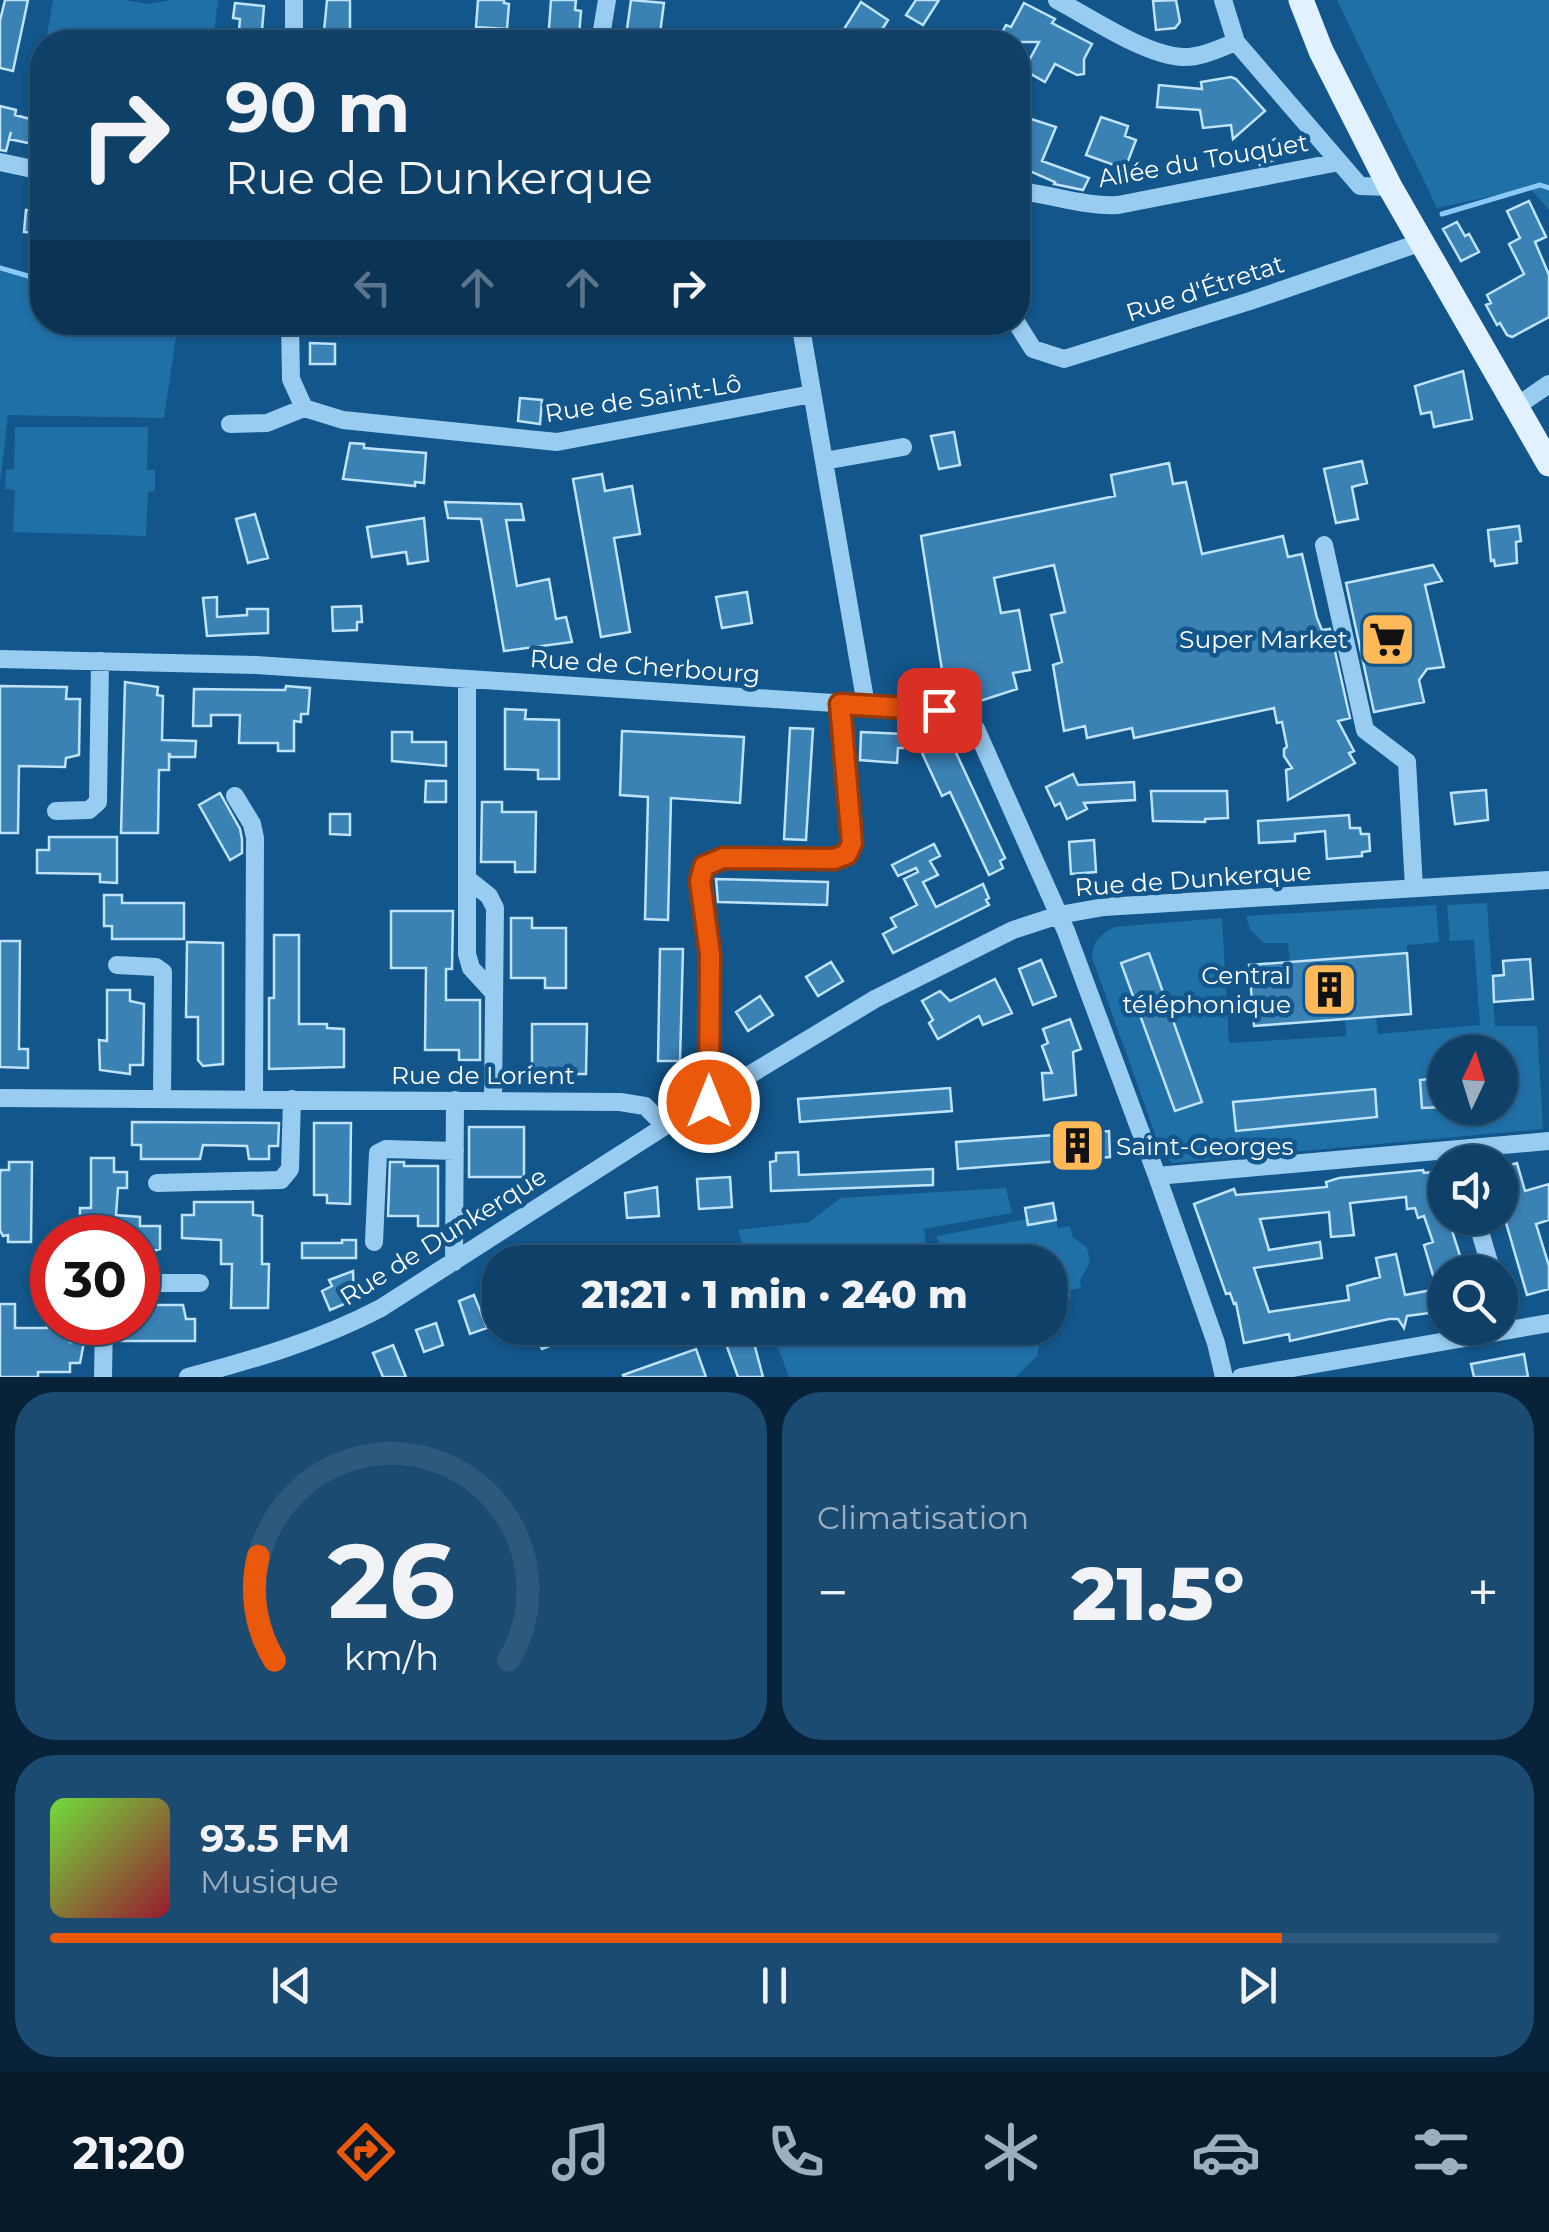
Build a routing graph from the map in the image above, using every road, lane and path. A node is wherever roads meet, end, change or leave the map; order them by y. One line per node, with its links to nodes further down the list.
1 (294, 0): 6 (street)
2 (607, 0): 7 (street)
3 (1057, 0): 8 (street)
4 (1223, 0): 8 (street)
5 (1301, 0): 12 (main road)
6 (294, 30)
7 (602, 30)
8 (1236, 42): 10 (street)
9 (0, 162): 11 (street)
10 (1340, 162): 12 (street); 13 (street, Allée du Touquet)
11 (30, 168)
12 (1390, 187): 14 (main road)
13 (1030, 192)
14 (1422, 242): 17 (street, Rue d'Étretat); 20 (main road)
15 (290, 335): 21 (street)
16 (802, 335): 19 (street)
17 (1024, 335)
18 (1549, 384): 20 (street)
19 (812, 394): 21 (street, Rue de Saint-Lô); 24 (street)
20 (1516, 406): 25 (main road)
21 (304, 408): 22 (street)
22 (230, 424)
23 (902, 446): 24 (street)
24 (824, 461): 31 (street)
25 (1549, 464)
26 (1324, 545): 36 (street)
27 (0, 659): 28 (street, Rue de Cherbourg)
28 (100, 661): 29 (street, Rue de Cherbourg); 33 (street)
29 (468, 680): 30 (street, Rue de Cherbourg); 34 (street)
30 (840, 704): 31 (street, Rue de Cherbourg); 46 (street)
31 (866, 705): 37 (street, Rue de Cherbourg)
32 (235, 796): 43 (street)
33 (56, 811)
34 (469, 880): 39 (street); 39 (street)
35 (1549, 880): 36 (street, Rue de Dunkerque)
36 (1414, 888): 37 (street, Rue de Dunkerque)
37 (1060, 915): 46 (street, Rue de Dunkerque); 52 (street)
38 (117, 965): 42 (street)
39 (494, 993): 45 (street)
40 (0, 1098): 42 (street, Rue de Lorient)
41 (292, 1098): 43 (street, Rue de Lorient); 44 (street, Rue de Lorient); 53 (street)
42 (162, 1099): 43 (street, Rue de Lorient)
43 (254, 1099)
44 (455, 1100): 45 (street, Rue de Lorient); 50 (street)
45 (493, 1100): 47 (street, Rue de Lorient)
46 (709, 1102): 47 (street, Rue de Dunkerque)
47 (665, 1126): 55 (street, Rue de Dunkerque)
48 (1549, 1141): 49 (street)
49 (1518, 1146)
50 (454, 1152): 54 (street); 55 (street)
51 (1428, 1158): 52 (street)
52 (1157, 1176): 64 (street)
53 (158, 1183)
54 (374, 1242)
55 (454, 1262): 63 (street, Rue de Dunkerque)
56 (160, 1283): 57 (street)
57 (200, 1283)
58 (1549, 1323): 59 (street)
59 (1518, 1328)
60 (1428, 1344): 65 (street)
61 (104, 1345): 62 (street)
62 (103, 1377)
63 (188, 1377)
64 (1224, 1377)
65 (1241, 1377)

